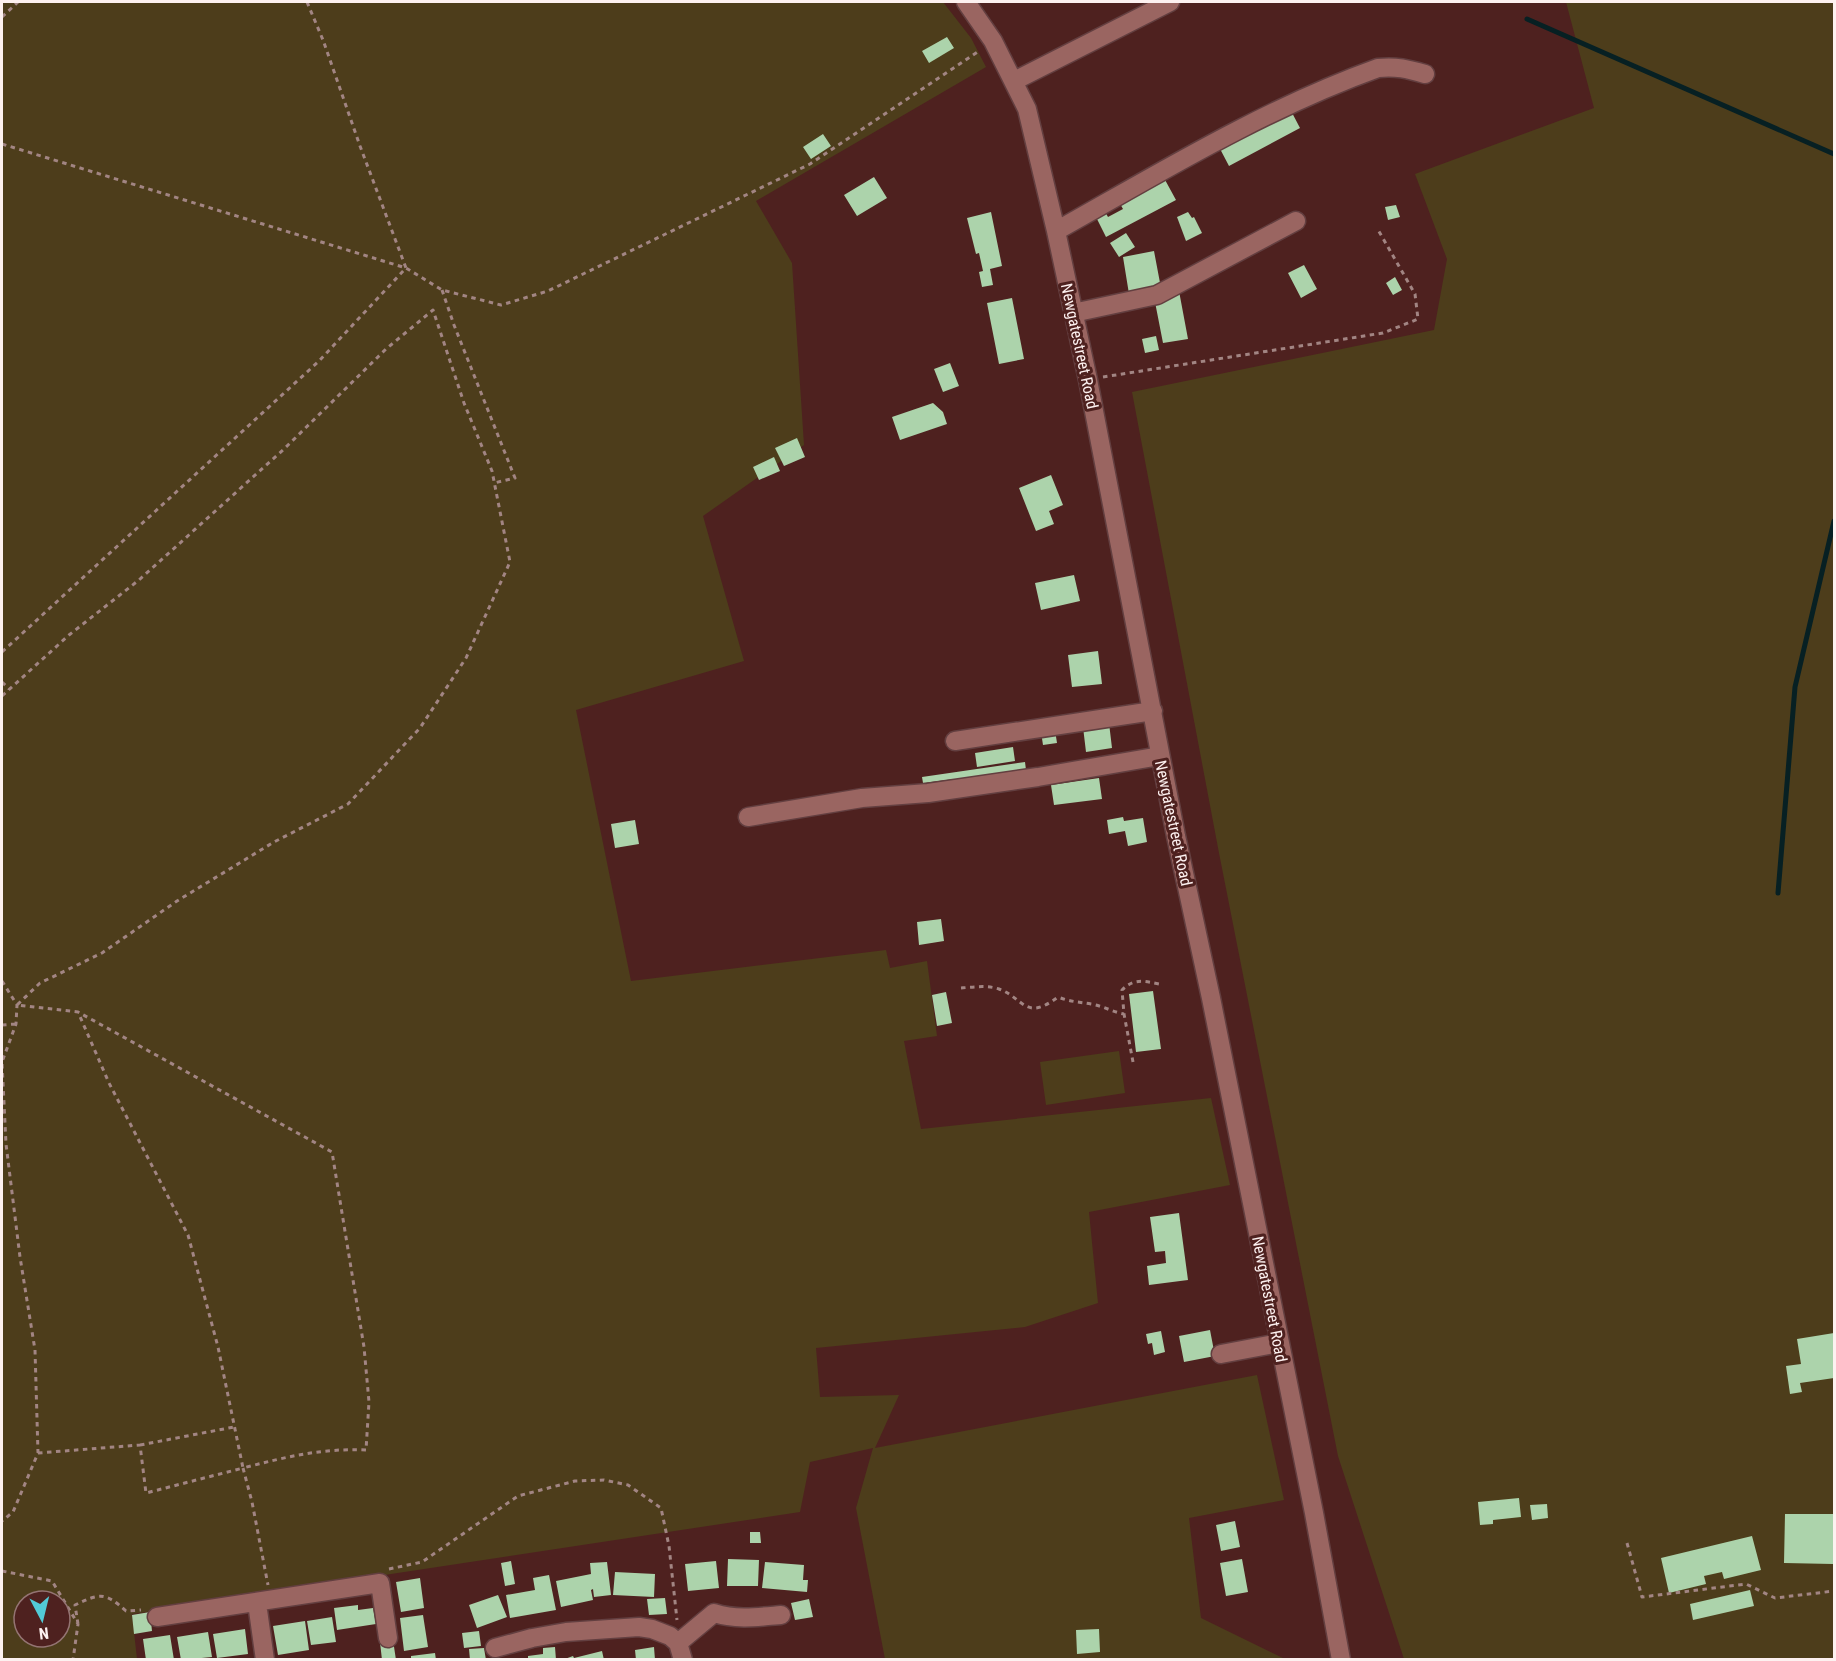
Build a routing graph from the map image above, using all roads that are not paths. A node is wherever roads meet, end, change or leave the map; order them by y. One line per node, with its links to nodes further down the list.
1 (966, 2): 4 (street, Newgatestreet Road)
2 (1170, 2): 4 (street)
3 (1425, 74): 6 (street)
4 (1014, 81): 6 (street, Newgatestreet Road)
5 (1296, 221): 7 (street)
6 (1056, 231): 7 (street, Newgatestreet Road)
7 (1073, 313): 8 (street, Newgatestreet Road)
8 (1153, 711): 9 (street); 10 (street, Newgatestreet Road)
9 (956, 741)
10 (1160, 756): 11 (street); 12 (street, Newgatestreet Road)
11 (748, 817)
12 (1279, 1343): 13 (street); 21 (street, Newgatestreet Road)
13 (1221, 1354)
14 (257, 1603): 16 (street); 17 (street); 20 (street)
15 (781, 1615): 19 (street)
16 (157, 1617)
17 (388, 1638)
18 (495, 1648): 19 (street)
19 (680, 1651)
20 (265, 1659)
21 (1341, 1659)

